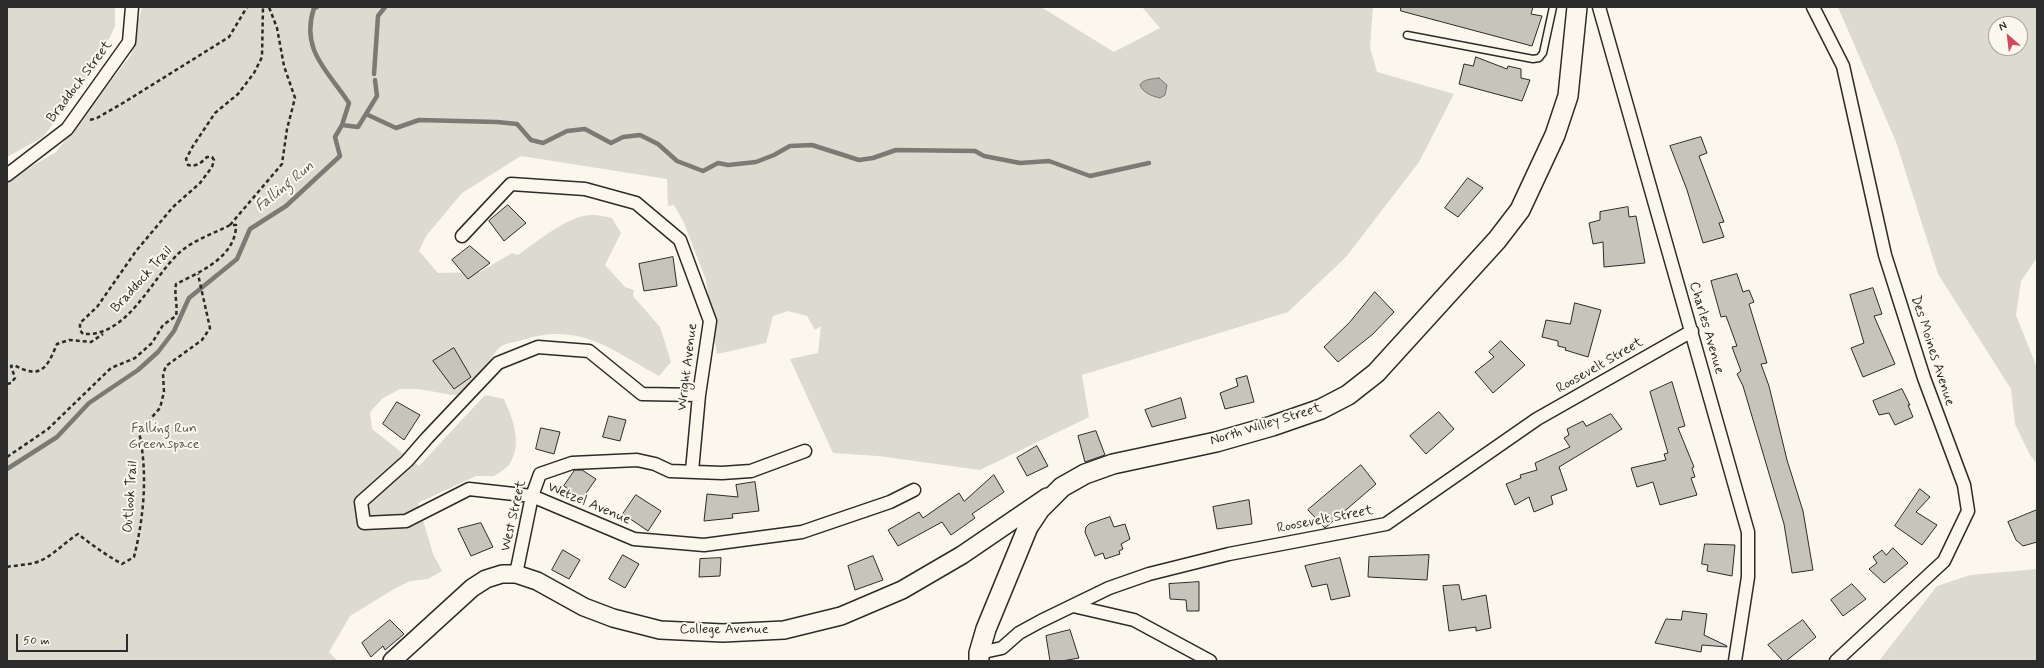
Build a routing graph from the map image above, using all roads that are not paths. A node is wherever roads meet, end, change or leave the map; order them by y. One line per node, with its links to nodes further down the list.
1 (132, 7): 7 (street, Braddock Street)
2 (1553, 7): 6 (lane)
3 (1577, 7): 13 (main road, North Willey Street)
4 (1599, 7): 9 (street, Charles Avenue)
5 (1814, 7): 22 (street, Des Moines Avenue)
6 (1407, 35)
7 (7, 174)
8 (462, 236): 10 (street, Wright Avenue)
9 (1692, 331): 17 (street, Roosevelt Street); 21 (street, Charles Avenue)
10 (699, 395): 12 (street, Wright Avenue); 15 (street, Wetzel Avenue)
11 (805, 451): 12 (street, West Street)
12 (692, 471): 15 (street, West Street)
13 (1062, 487): 16 (street, College Avenue); 18 (main road, North Willey Street)
14 (914, 490): 15 (street, Wetzel Avenue)
15 (532, 496): 16 (street, West Street)
16 (516, 574): 19 (street, College Avenue)
17 (1073, 606): 18 (street, Roosevelt Street); 20 (street)
18 (979, 657)
19 (392, 661)
20 (1210, 661)
21 (1735, 661)
22 (1836, 661)

